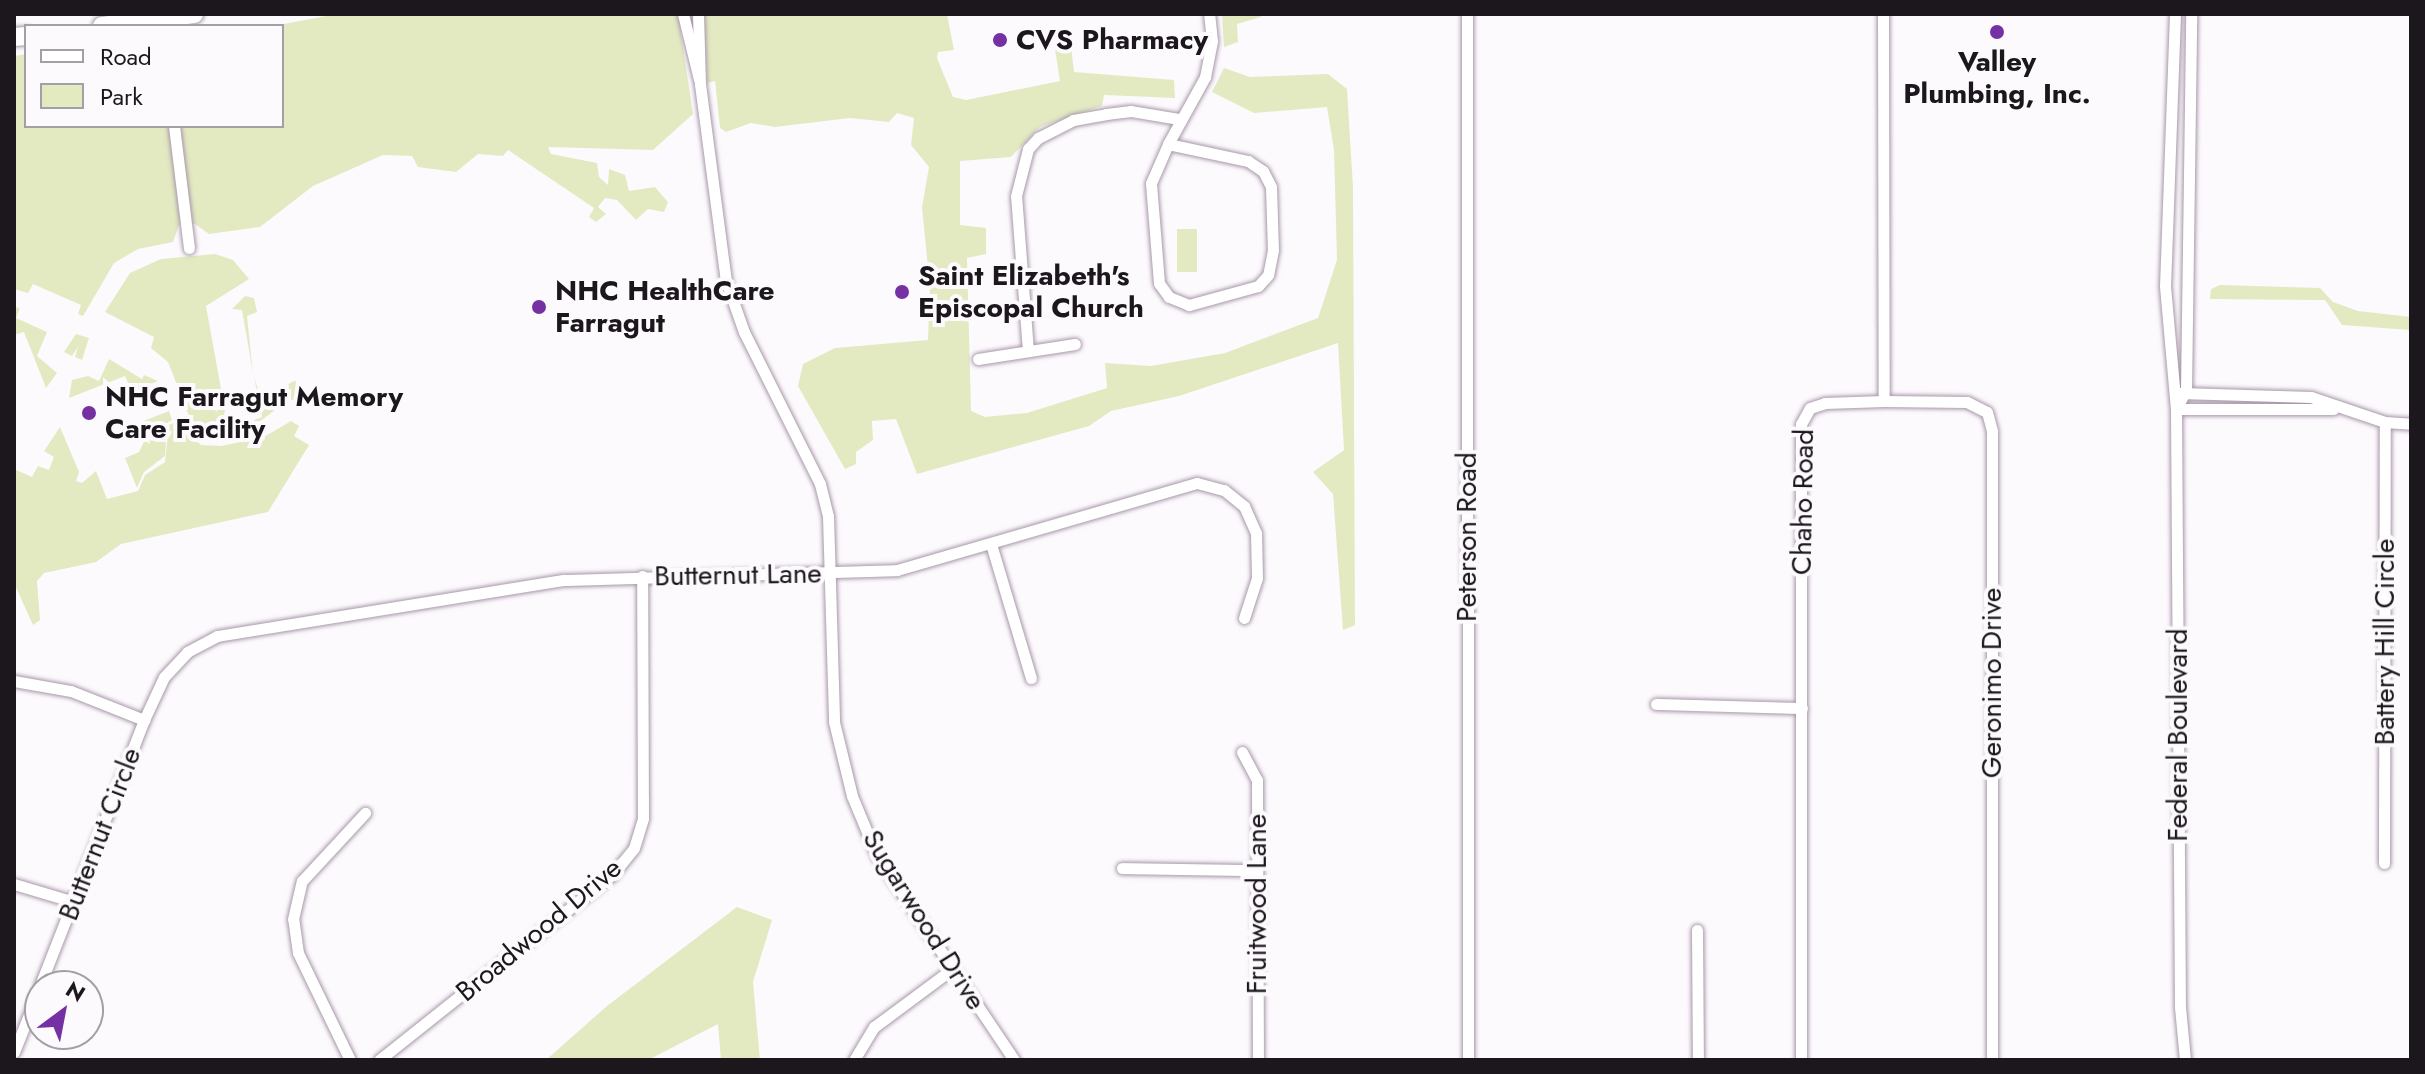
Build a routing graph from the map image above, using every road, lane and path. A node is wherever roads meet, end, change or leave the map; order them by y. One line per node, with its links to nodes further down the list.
1 (194, 14): 9 (main road)
2 (683, 14): 12 (street, Sugarwood Drive)
3 (698, 14): 11 (street, Sugarwood Drive)
4 (1209, 14): 14 (street)
5 (1467, 14): 55 (street, Peterson Road)
6 (1883, 14): 23 (street)
7 (2175, 14): 21 (street, Federal Boulevard)
8 (2191, 14): 21 (street, Federal Boulevard)
9 (160, 22): 10 (main road)
10 (131, 24)
11 (701, 35): 12 (street); 13 (street, Sugarwood Drive)
12 (687, 37): 13 (street, Sugarwood Drive)
13 (699, 79): 30 (street, Sugarwood Drive)
14 (1179, 119): 16 (street); 19 (street)
15 (174, 128): 17 (street)
16 (1168, 144): 16 (street)
17 (189, 248)
18 (1075, 344): 19 (street)
19 (1028, 351): 20 (street)
20 (978, 359)
21 (2178, 393): 22 (street); 24 (street, Federal Boulevard)
22 (2236, 394): 25 (street); 26 (street)
23 (1884, 401): 36 (street, Chaho Road); 58 (street, Geronimo Drive)
24 (2176, 409): 25 (street); 59 (street, Federal Boulevard)
25 (2237, 409): 26 (street)
26 (2338, 409): 27 (street)
27 (2385, 422): 28 (street); 40 (street, Battery Hill Circle)
28 (2411, 424)
29 (991, 544): 30 (street, Butternut Lane); 32 (street, Butternut Lane); 33 (street)
30 (831, 574): 31 (street, Butternut Lane); 46 (street, Sugarwood Drive)
31 (642, 576): 37 (street, Butternut Lane); 51 (street, Broadwood Drive)
32 (1244, 618)
33 (1031, 678)
34 (14, 681): 37 (street, Butternut Circle)
35 (1656, 704): 36 (street)
36 (1802, 708): 57 (street, Chaho Road)
37 (144, 720): 44 (street, Butternut Circle)
38 (1242, 752): 42 (street, Fruitwood Lane)
39 (365, 813): 50 (street)
40 (2384, 863)
41 (1122, 868): 42 (street)
42 (1254, 870): 54 (street, Fruitwood Lane)
43 (14, 884): 44 (street)
44 (74, 902): 47 (street, Butternut Circle)
45 (1697, 930): 56 (street)
46 (952, 969): 52 (street); 53 (street, Sugarwood Drive)
47 (46, 970)
48 (24, 1027): 49 (street, Butternut Circle)
49 (14, 1052)
50 (350, 1060)
51 (379, 1060)
52 (854, 1060)
53 (1014, 1060)
54 (1258, 1060)
55 (1468, 1060)
56 (1698, 1060)
57 (1801, 1060)
58 (1992, 1060)
59 (2185, 1060)

